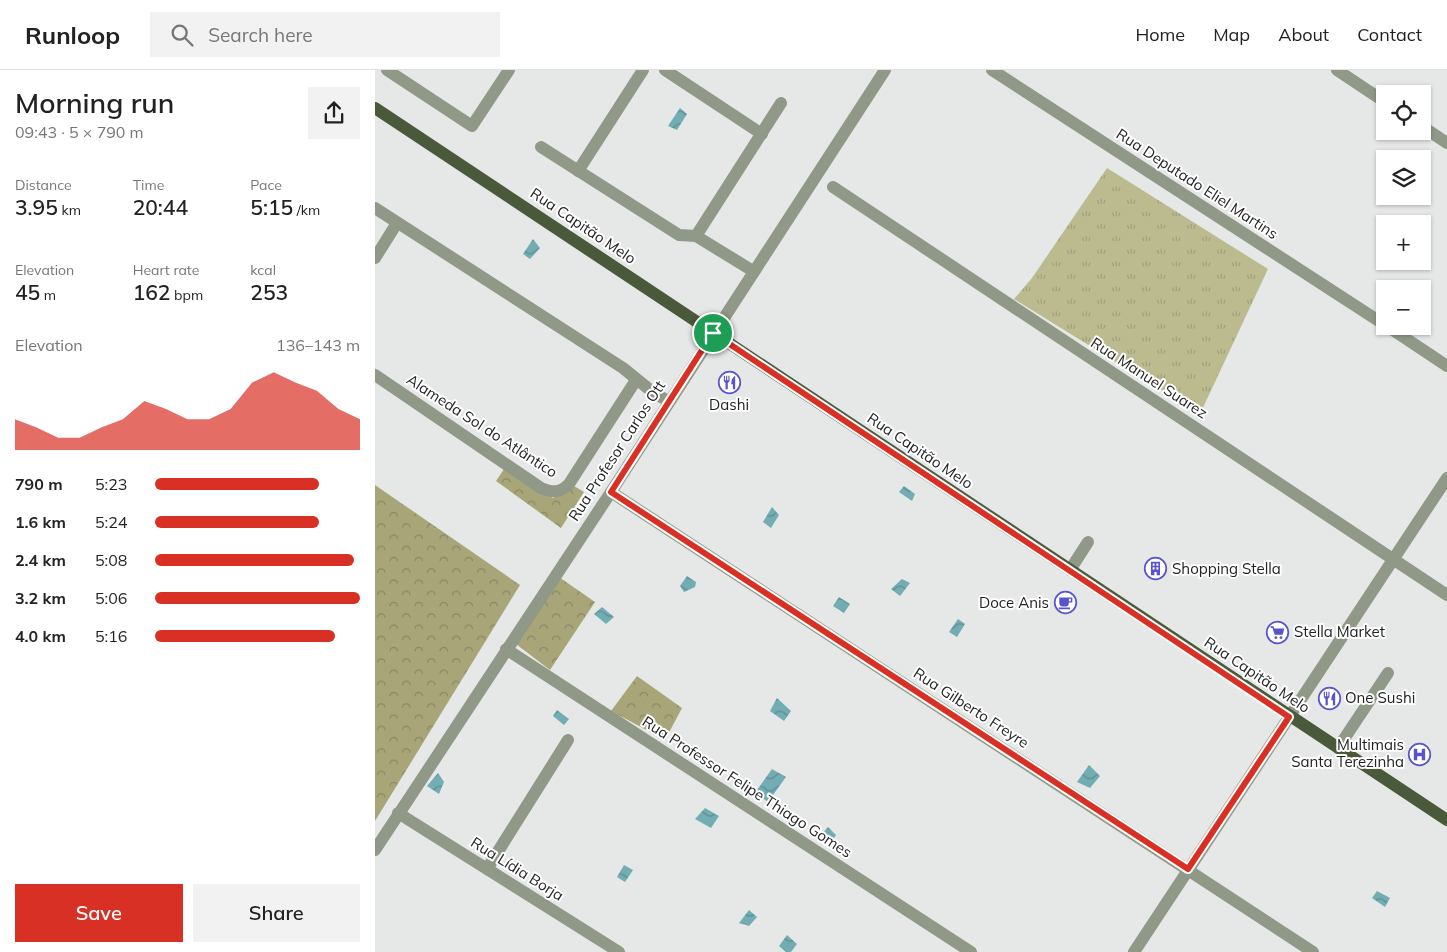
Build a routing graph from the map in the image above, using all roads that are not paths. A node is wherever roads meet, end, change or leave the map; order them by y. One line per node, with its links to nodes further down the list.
1 (387, 70): 2 (street)
2 (509, 70)
3 (643, 70): 15 (street)
4 (665, 70): 12 (street)
5 (885, 70): 21 (street, Rua Profesor Carlos Ott)
6 (992, 70): 22 (street, Rua Deputado Eliel Martins)
7 (1337, 70): 8 (street)
8 (1376, 96)
9 (781, 103): 12 (street)
10 (375, 108): 23 (main road, Rua Capitão Melo)
11 (1431, 132): 13 (street)
12 (762, 134): 19 (street)
13 (1447, 143)
14 (541, 147): 15 (street)
15 (578, 171): 19 (street)
16 (833, 187): 32 (street, Rua Manuel Suarez)
17 (375, 208): 18 (street)
18 (397, 223): 20 (street); 27 (street)
19 (696, 236): 21 (street)
20 (375, 258)
21 (753, 271): 23 (street, Rua Profesor Carlos Ott)
22 (1376, 319)
23 (713, 333): 28 (street, Rua Profesor Carlos Ott); 33 (main road, Rua Capitão Melo)
24 (1401, 335): 25 (street, Rua Deputado Eliel Martins)
25 (1447, 366)
26 (375, 375): 27 (street, Alameda Sol do Atlântico)
27 (636, 380): 28 (street)
28 (669, 401): 30 (street, Rua Profesor Carlos Ott)
29 (1447, 478): 32 (street)
30 (611, 492): 35 (street, Rua Profesor Carlos Ott); 43 (street, Rua Gilberto Freyre)
31 (1088, 542): 33 (street)
32 (1393, 559): 34 (street, Rua Manuel Suarez); 37 (street)
33 (1070, 570): 37 (main road, Rua Capitão Melo)
34 (1447, 595)
35 (506, 649): 40 (street, Rua Profesor Carlos Ott); 46 (street, Rua Professor Felipe Thiago Gomes)
36 (1388, 673): 39 (street)
37 (1289, 717): 39 (main road, Rua Capitão Melo); 43 (street)
38 (568, 740): 44 (street)
39 (1338, 748): 41 (main road, Rua Capitão Melo)
40 (398, 813): 42 (street, Rua Profesor Carlos Ott); 44 (street, Rua Lídia Borja)
41 (1447, 820)
42 (375, 850)
43 (1188, 869): 47 (street); 48 (street, Rua Gilberto Freyre)
44 (487, 870): 45 (street, Rua Lídia Borja)
45 (619, 952)
46 (971, 952)
47 (1133, 952)
48 (1313, 952)

